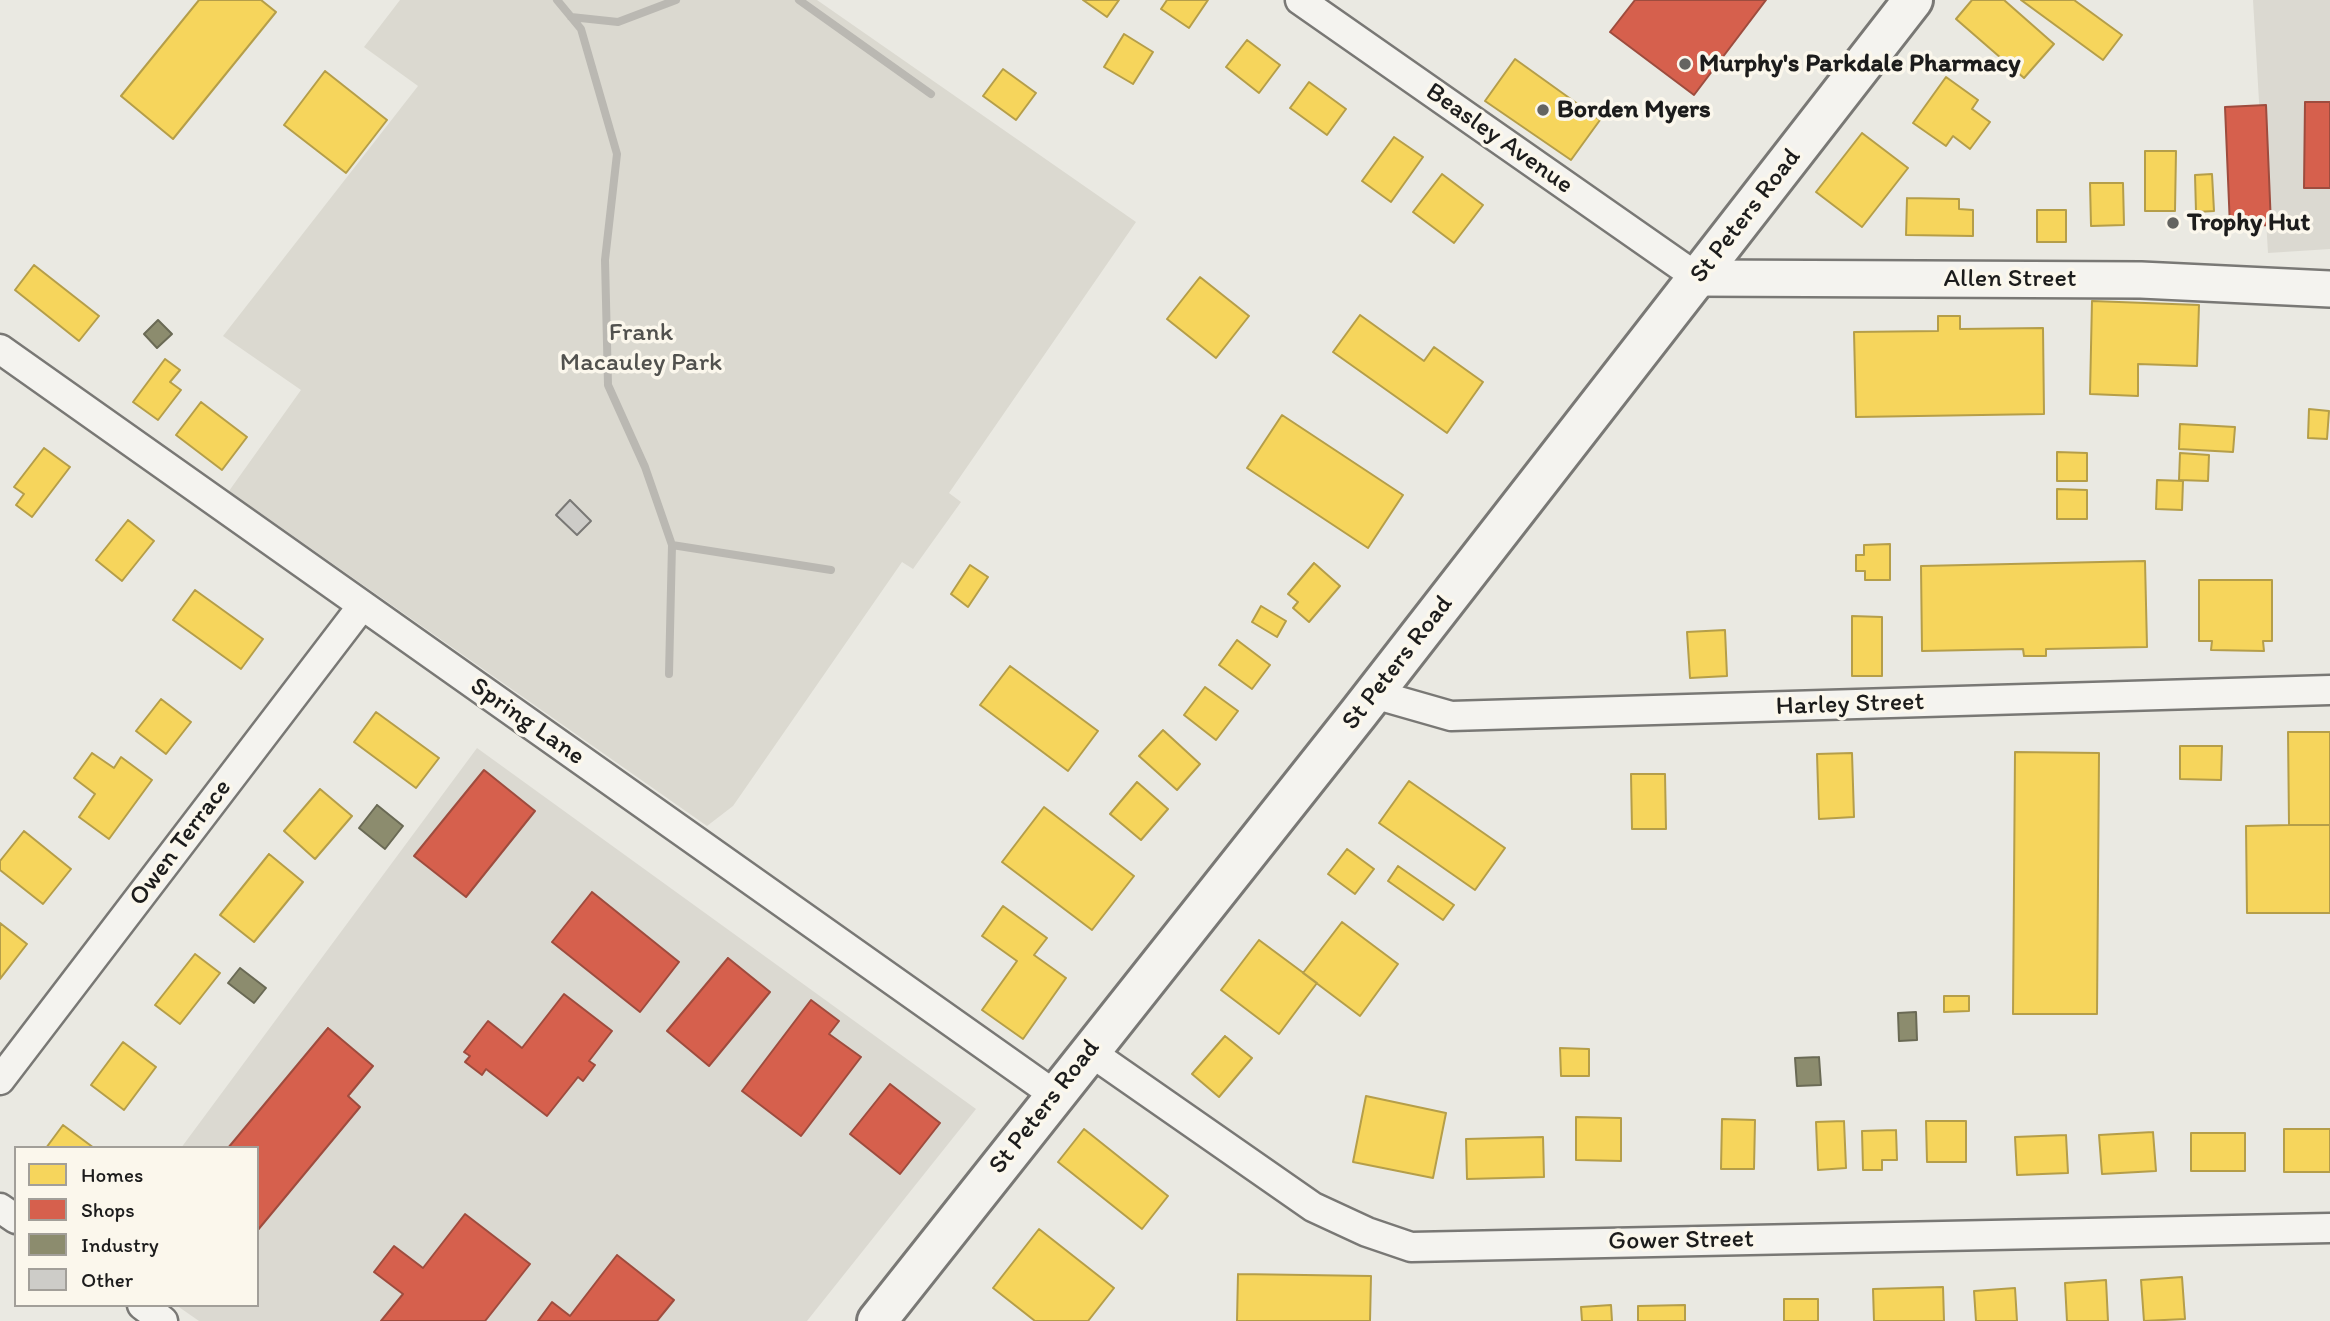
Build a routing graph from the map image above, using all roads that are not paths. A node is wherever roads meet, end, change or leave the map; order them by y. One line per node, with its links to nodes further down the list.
1 (1913, 0): 3 (main road, St Peters Road)
2 (1315, 4): 3 (street, Beasley Avenue)
3 (1698, 278): 4 (street, Allen Street); 8 (main road, St Peters Road)
4 (2327, 287)
5 (2, 354): 6 (street, Spring Lane)
6 (362, 606): 10 (street, Owen Terrace); 11 (street, Spring Lane)
7 (2330, 690): 8 (street, Harley Street)
8 (1374, 694): 9 (main road, St Peters Road)
9 (1089, 1051): 11 (main road, St Peters Road); 12 (street, Gower Street)
10 (0, 1080)
11 (1055, 1095): 15 (main road, St Peters Road)
12 (2330, 1228)
13 (145, 1307): 14 (street)
14 (163, 1321)
15 (877, 1321)

